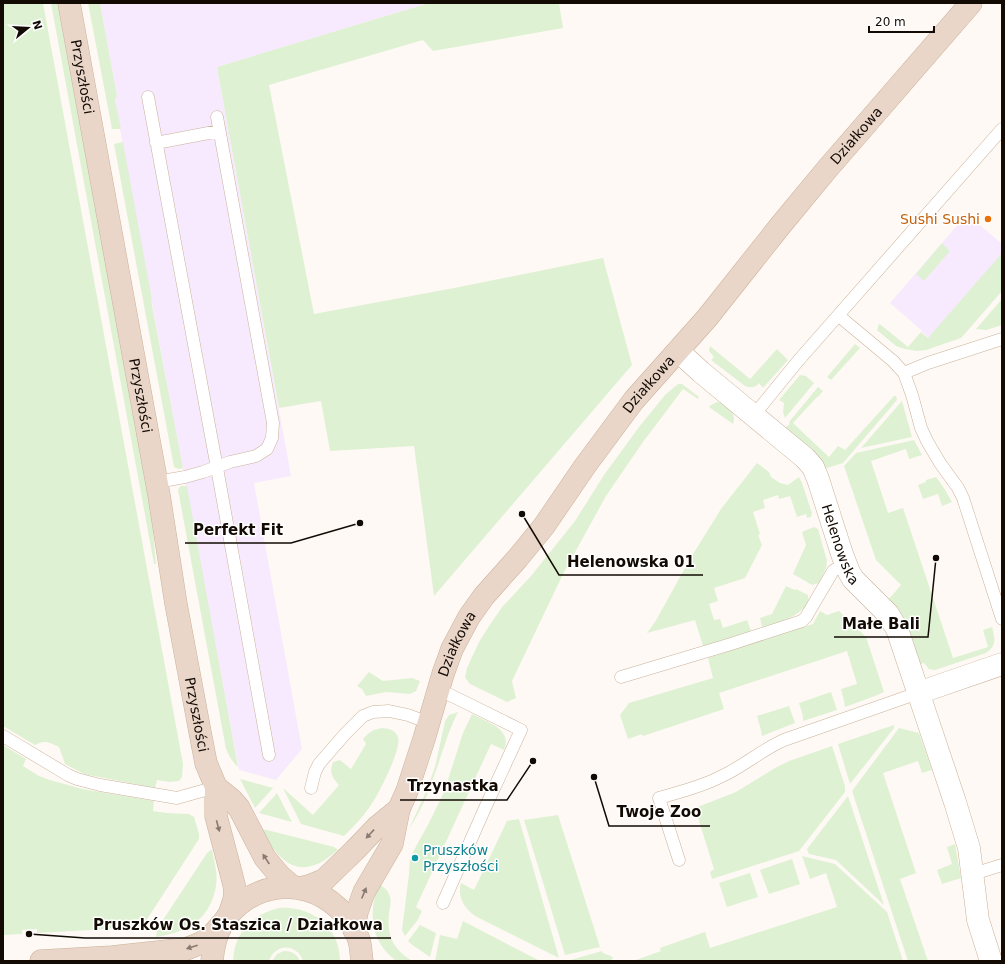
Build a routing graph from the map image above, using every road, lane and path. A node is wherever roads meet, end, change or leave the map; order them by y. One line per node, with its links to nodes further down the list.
1 (69, 3): 14 (street, Przyszłości)
2 (971, 3): 10 (street, Działkowa)
3 (148, 97): 7 (lane)
4 (217, 117): 6 (lane)
5 (1002, 129): 8 (lane)
6 (219, 131): 7 (lane); 13 (lane)
7 (156, 143): 13 (lane)
8 (839, 316): 11 (lane); 12 (lane)
9 (1002, 338): 11 (lane)
10 (678, 351): 12 (street, Helenowska); 19 (street, Działkowa)
11 (904, 373): 16 (lane)
12 (754, 415): 15 (street, Helenowska)
13 (217, 468): 14 (lane); 23 (lane)
14 (157, 482): 24 (street, Przyszłości)
15 (846, 564): 18 (lane); 20 (street, Helenowska)
16 (1002, 619)
17 (1002, 664): 20 (street)
18 (621, 677)
19 (438, 689): 21 (street, Działkowa); 31 (lane)
20 (918, 693): 27 (lane); 29 (street, Helenowska)
21 (429, 723): 25 (lane); 26 (street, Działkowa)
22 (3, 736): 24 (lane)
23 (269, 755)
24 (216, 787): 30 (street, Przyszłości, one-way to 24); 32 (street, Przyszłości, one-way to 32)
25 (311, 788)
26 (399, 809): 30 (street, Działkowa, one-way to 30); 33 (street, Działkowa, one-way to 26)
27 (679, 860)
28 (1002, 865): 29 (lane)
29 (973, 874): 38 (street, Helenowska)
30 (296, 887): 32 (street); 33 (street)
31 (443, 903)
32 (226, 918): 34 (street, one-way to 34); 35 (street, Przyszłości)
33 (356, 935): 36 (street); 37 (street)
34 (41, 961)
35 (212, 961)
36 (362, 961)
37 (371, 961)
38 (991, 961)

